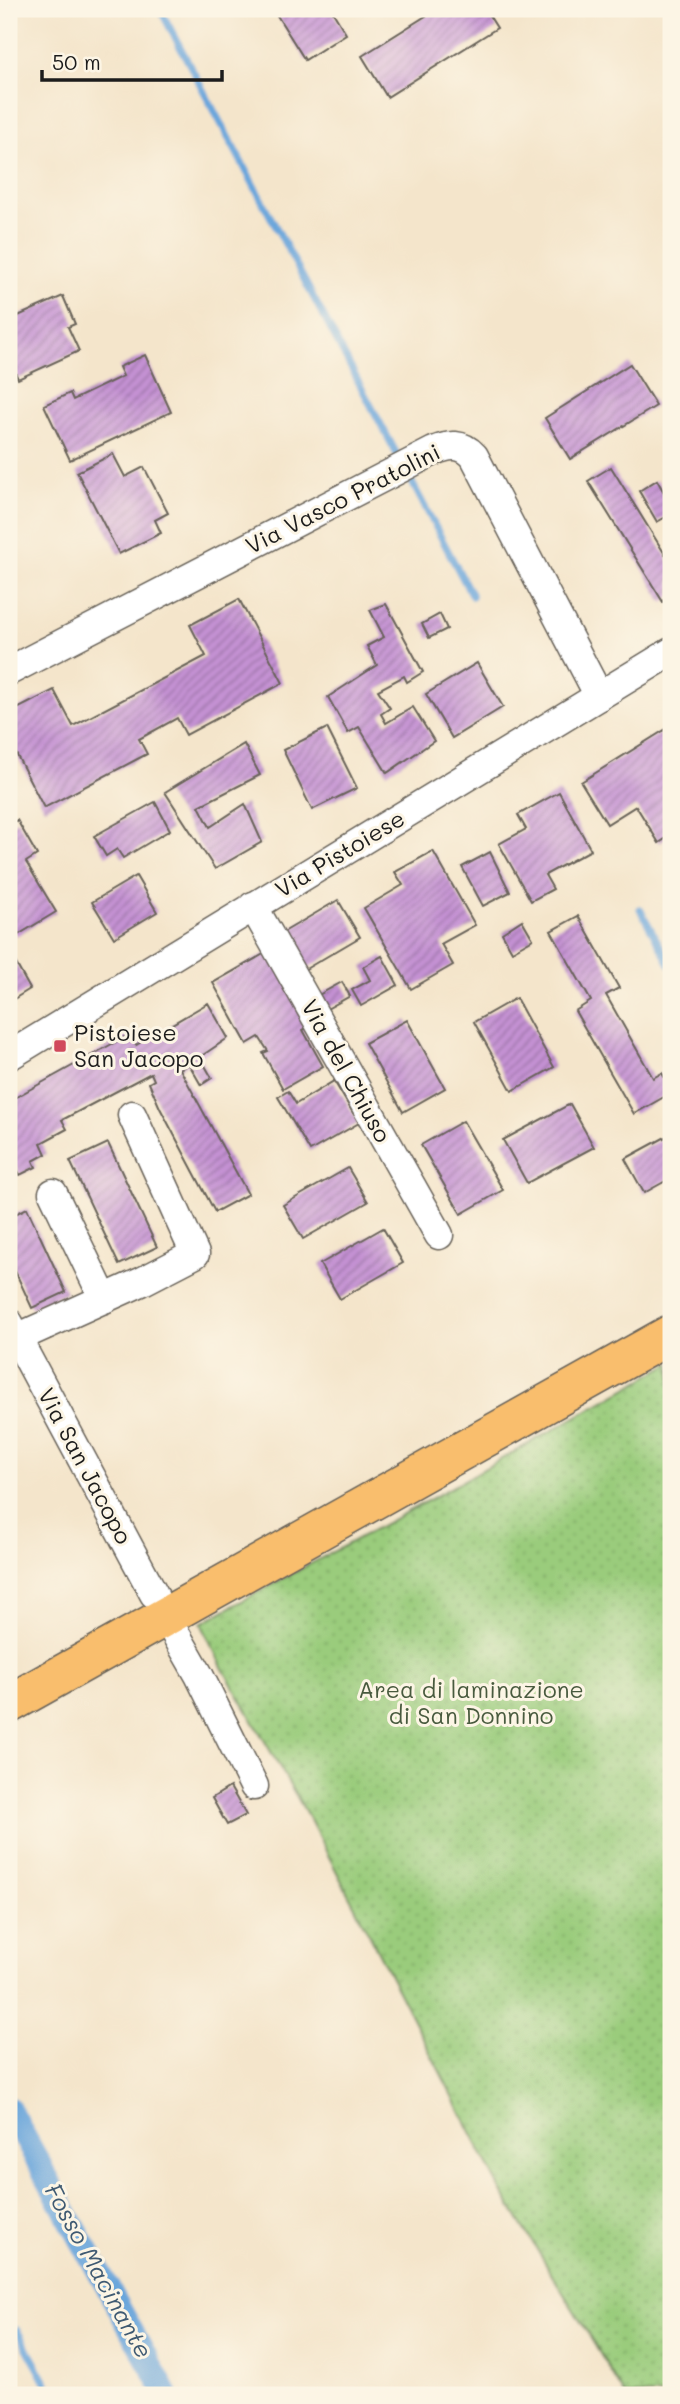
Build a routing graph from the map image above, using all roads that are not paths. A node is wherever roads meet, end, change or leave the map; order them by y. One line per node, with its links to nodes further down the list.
1 (671, 652): 3 (street, Via Pistoiese)
2 (9, 671): 3 (street, Via Vasco Pratolini)
3 (599, 695): 4 (street, Via Pistoiese)
4 (253, 906): 5 (street, Via Pistoiese); 8 (street, Via del Chiuso)
5 (9, 1056)
6 (132, 1115): 9 (street, Via San Jacopo)
7 (53, 1192): 9 (street)
8 (439, 1235)
9 (104, 1298): 10 (street, Via San Jacopo)
10 (13, 1331): 12 (street, Via San Jacopo)
11 (671, 1335): 14 (main road)
12 (155, 1594)
13 (175, 1633): 15 (street)
14 (9, 1704)
15 (254, 1786)

